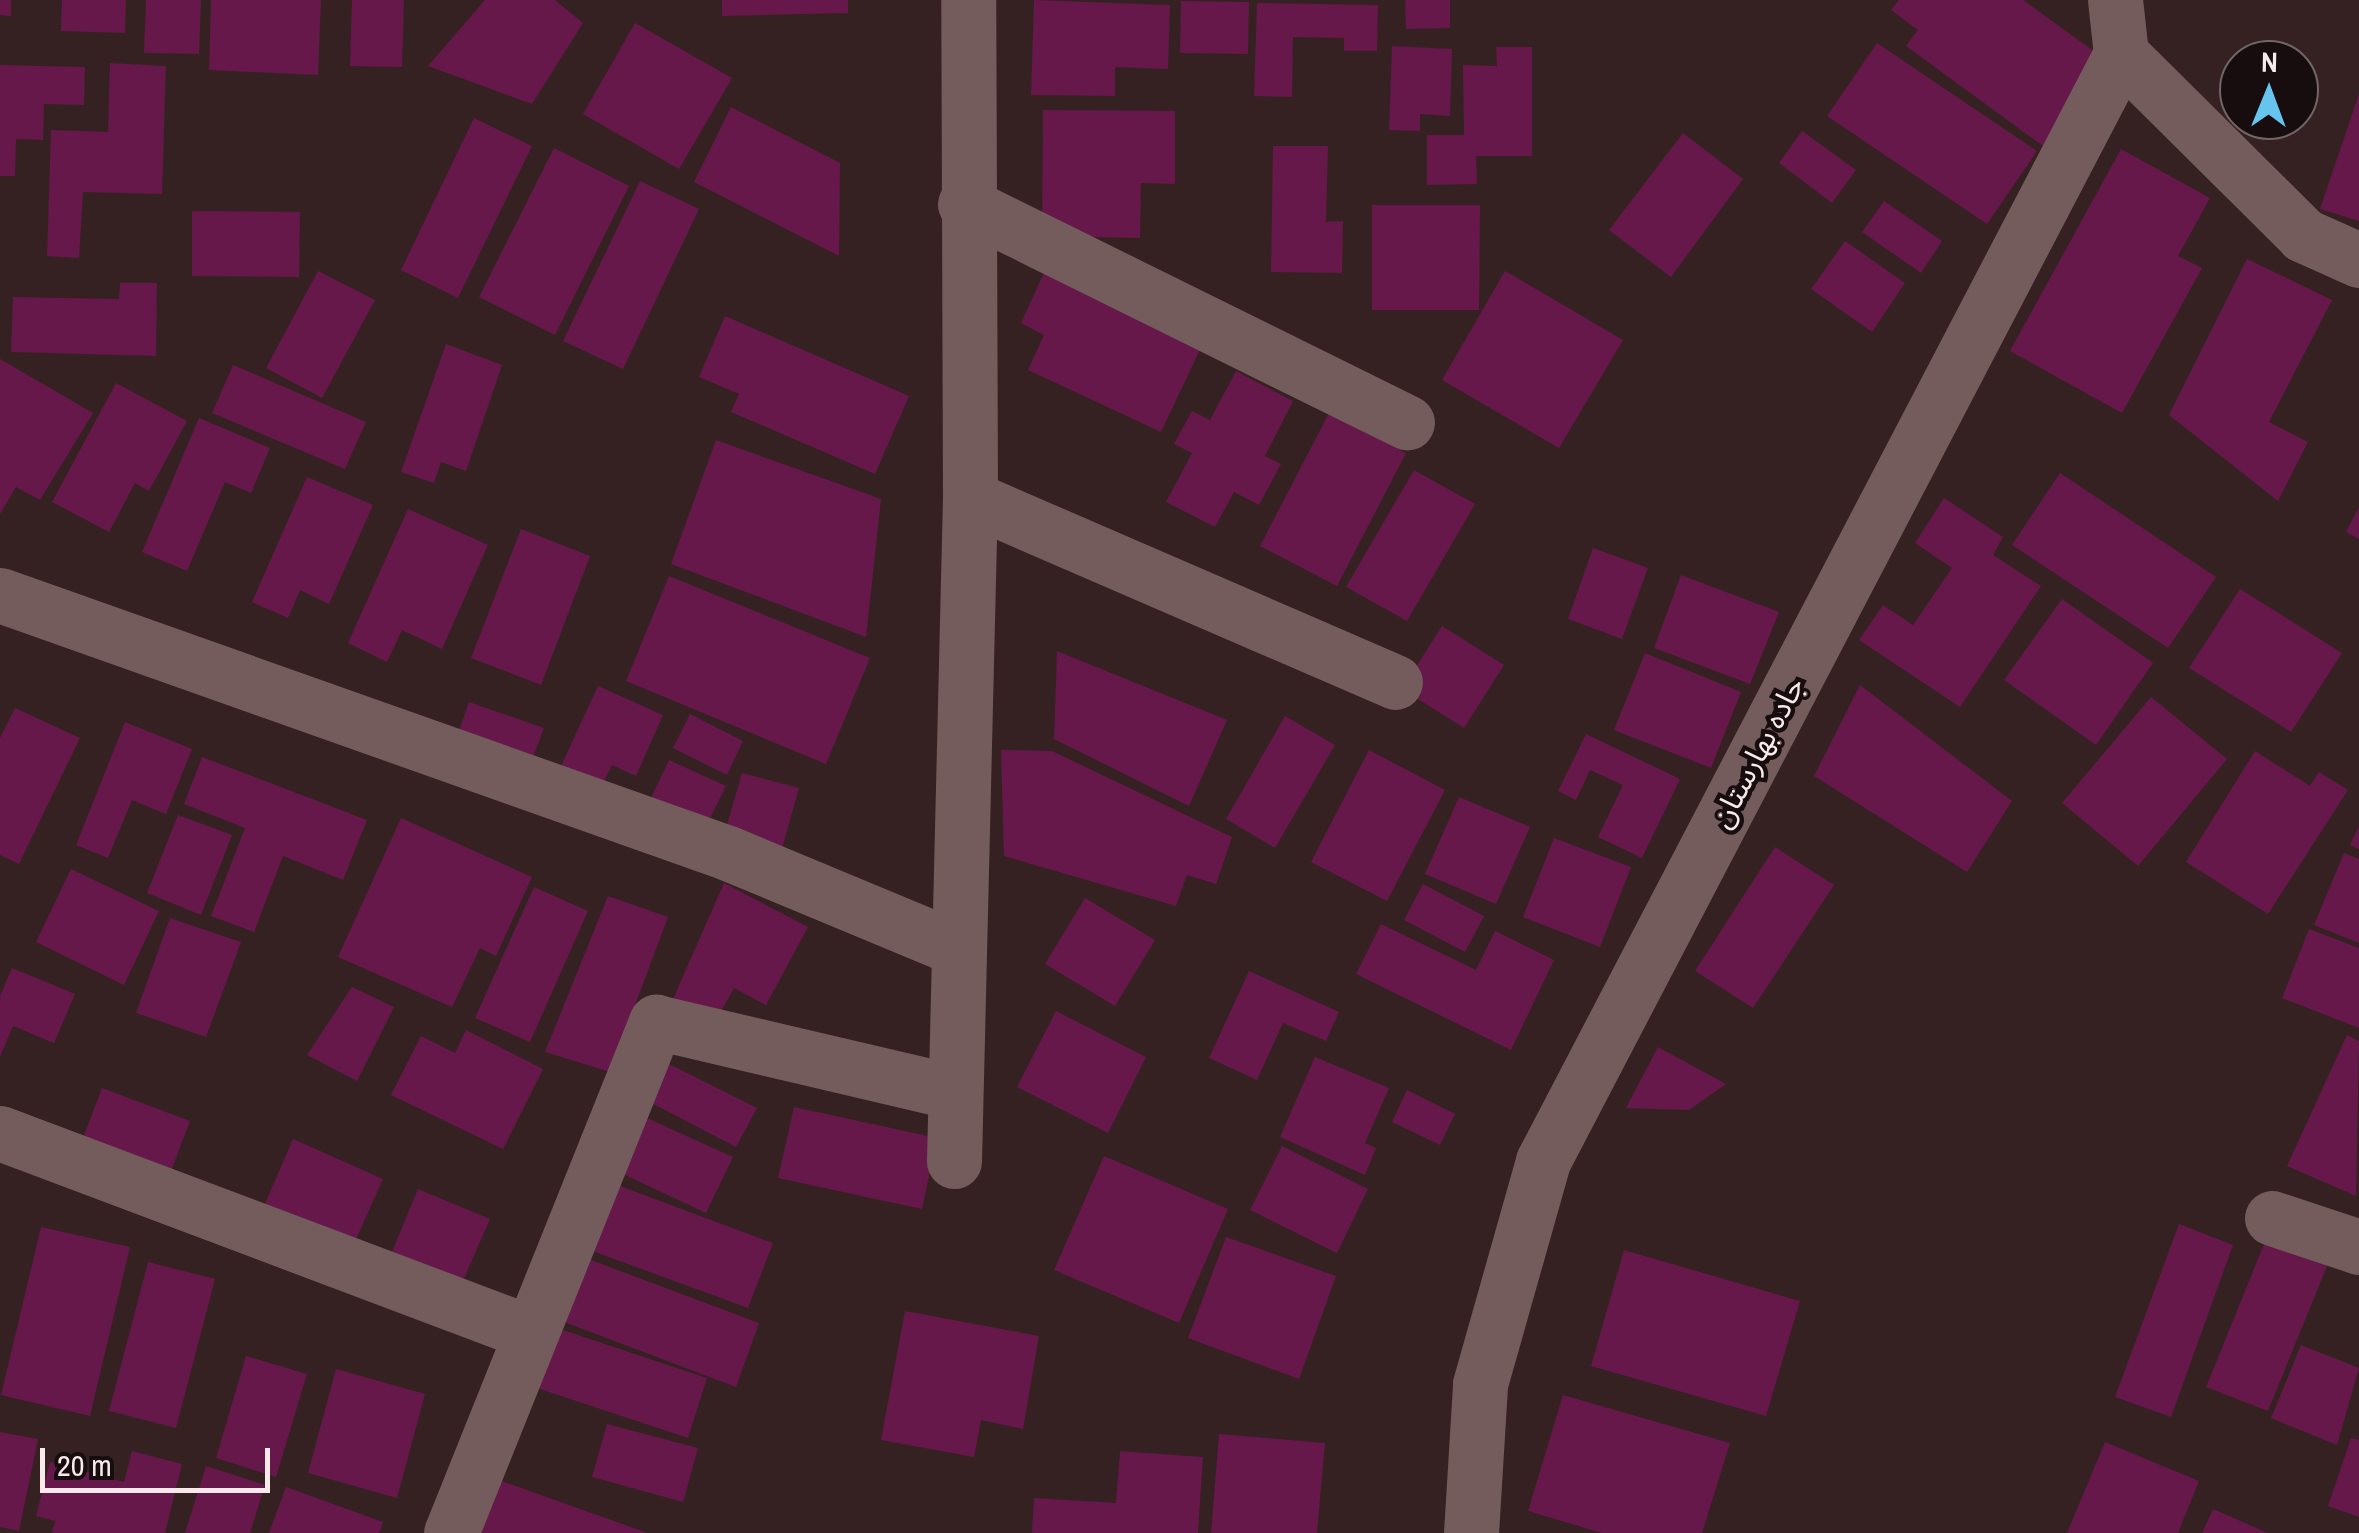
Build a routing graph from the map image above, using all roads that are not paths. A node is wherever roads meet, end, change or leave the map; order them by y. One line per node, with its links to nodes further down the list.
1 (968, 0): 4 (street)
2 (2116, 0): 3 (street)
3 (2121, 54): 5 (street); 18 (street, جاده بهارستان)
4 (965, 204): 6 (street); 7 (street)
5 (2359, 260)
6 (1407, 422)
7 (970, 498): 9 (street); 10 (street)
8 (0, 595): 10 (street)
9 (1395, 682)
10 (956, 948): 11 (street)
11 (954, 1092): 13 (street); 16 (street)
12 (0, 1132): 16 (street)
13 (954, 1161)
14 (2272, 1218): 15 (street)
15 (2359, 1247)
16 (526, 1331): 17 (street)
17 (451, 1533)
18 (1471, 1533)

